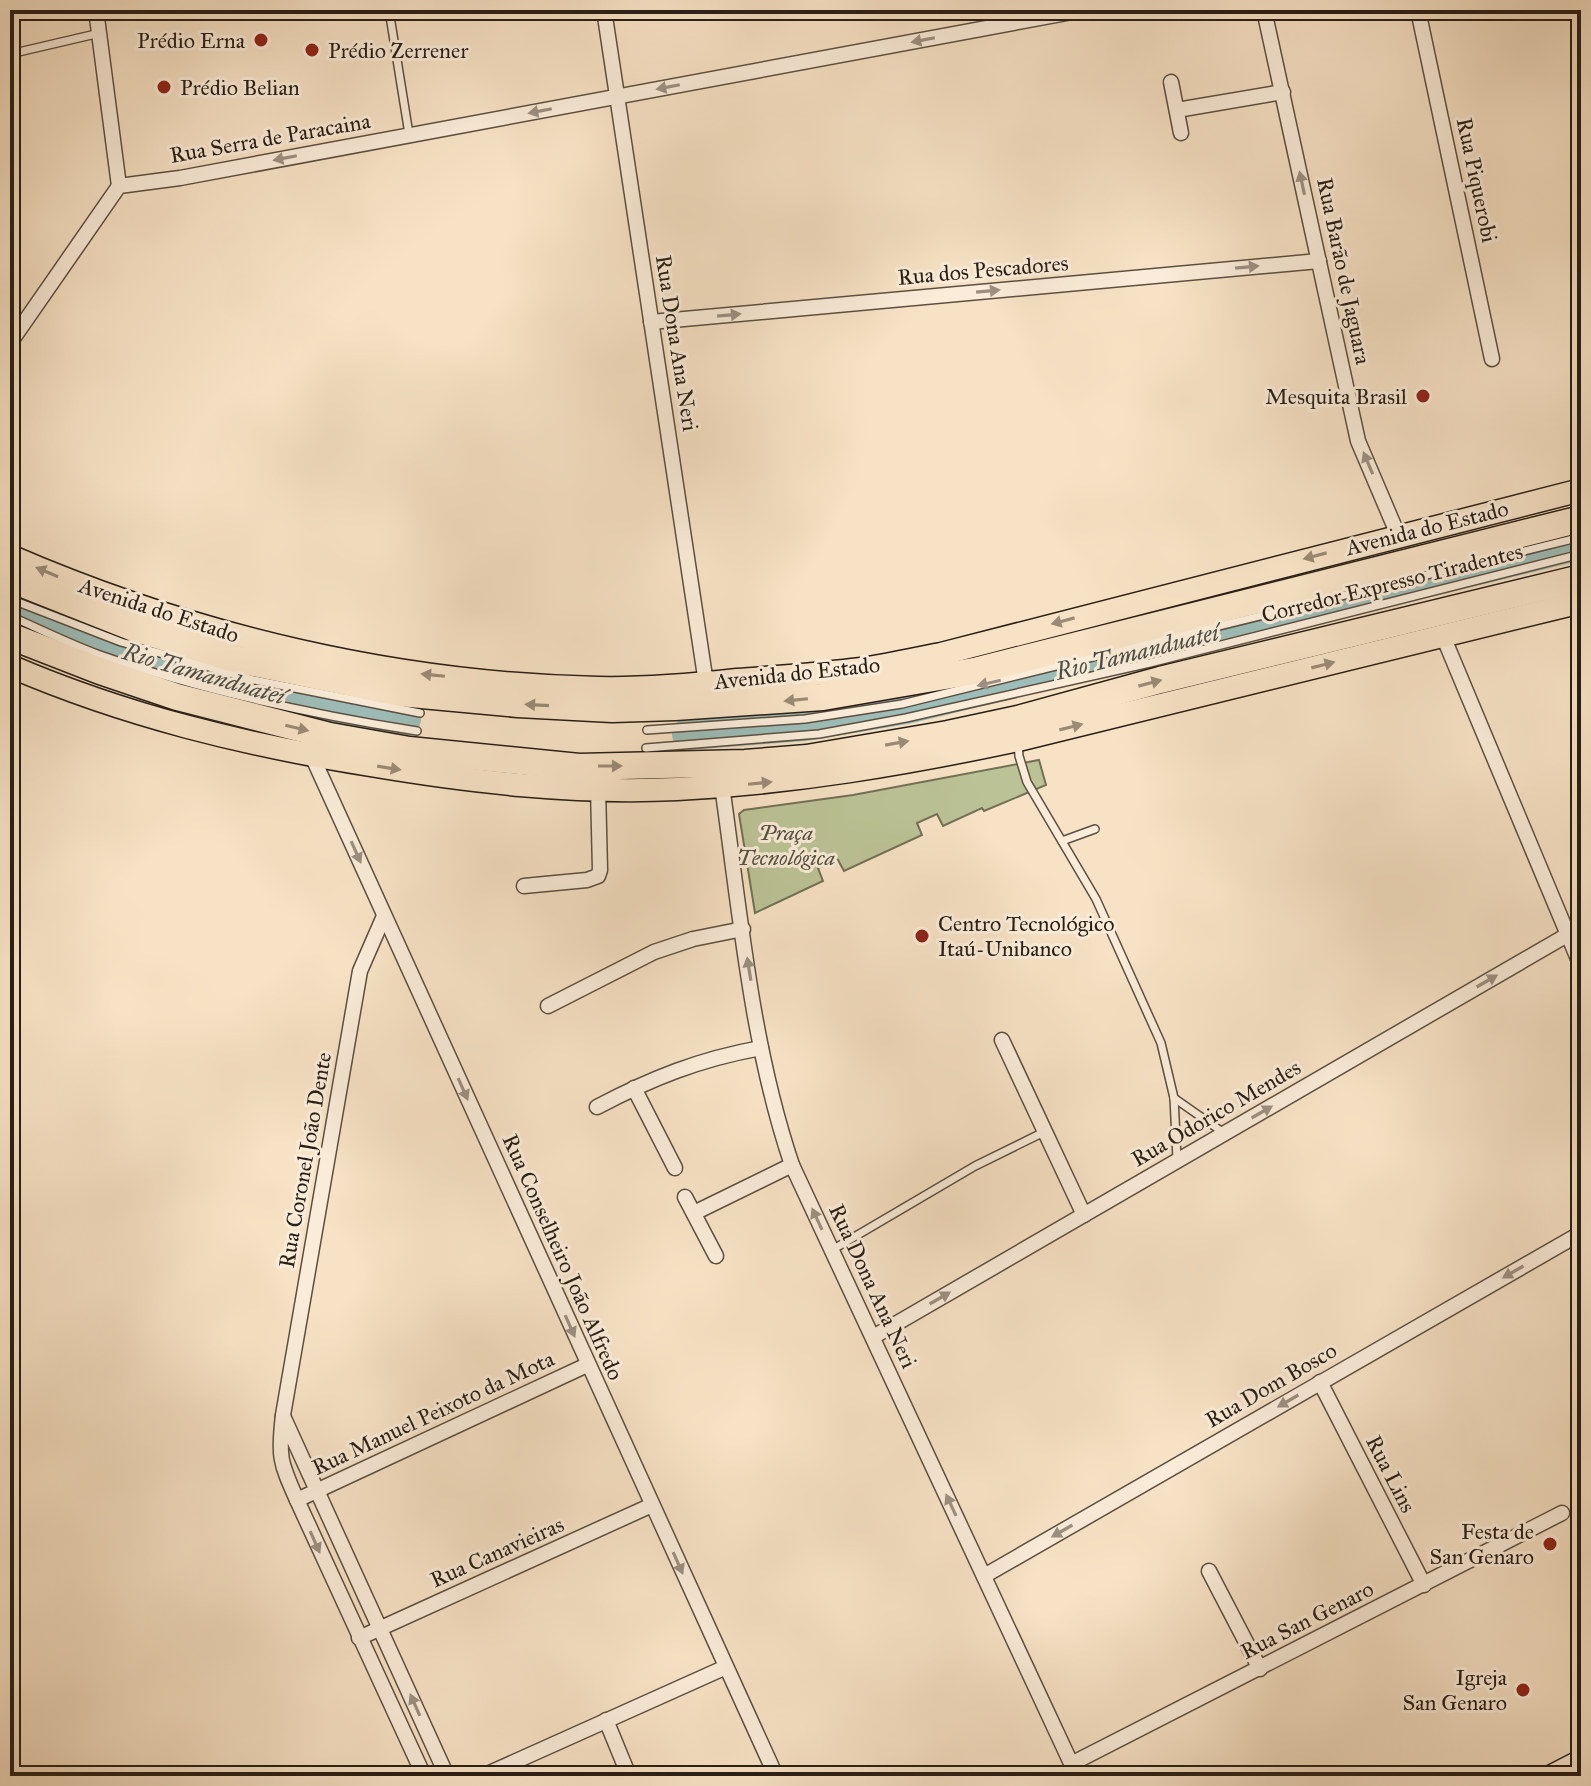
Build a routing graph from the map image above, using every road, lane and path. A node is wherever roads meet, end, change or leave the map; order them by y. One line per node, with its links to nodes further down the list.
1 (96, 10): 7 (street)
2 (389, 10): 14 (lane)
3 (604, 10): 11 (street, Rua Dona Ana Neri)
4 (1083, 10): 11 (street, Rua Serra de Paracaina, one-way to 11)
5 (1264, 10): 10 (street, Rua Barão de Jaguara)
6 (1418, 10): 19 (street, Rua Piquerobi)
7 (100, 33): 8 (lane); 15 (street)
8 (10, 54)
9 (1171, 82): 12 (street)
10 (1283, 92): 12 (street); 16 (street, Rua Barão de Jaguara, one-way to 10)
11 (617, 97): 14 (street, Rua Serra de Paracaina, one-way to 14); 17 (street, Rua Dona Ana Neri)
12 (1177, 110): 13 (street)
13 (1181, 133)
14 (410, 135): 15 (street, Rua Serra de Paracaina, one-way to 15)
15 (119, 186): 18 (street)
16 (1319, 261): 17 (street, Rua dos Pescadores, one-way to 16); 22 (street, Rua Barão de Jaguara, one-way to 16)
17 (651, 322): 34 (street, Rua Dona Ana Neri)
18 (10, 343)
19 (1492, 359)
20 (1581, 490): 22 (main road, Avenida do Estado)
21 (1581, 519): 27 (highway, Avenida do Estado, one-way to 27)
22 (1398, 535): 34 (main road, Avenida do Estado, one-way to 34)
23 (1581, 537): 36 (lane, Corredor Expresso Tiradentes, one-way to 36)
24 (1581, 554): 39 (lane, Corredor Expresso Tiradentes)
25 (10, 556): 34 (main road, Avenida do Estado, one-way to 25)
26 (1581, 578): 31 (highway, one-way to 26)
27 (10, 579)
28 (10, 599): 35 (lane)
29 (1581, 602): 32 (main road)
30 (10, 616): 37 (lane)
31 (10, 636)
32 (1443, 636): 38 (main road, one-way to 32); 48 (street)
33 (10, 666): 40 (main road)
34 (706, 683)
35 (420, 713)
36 (647, 730)
37 (417, 731)
38 (1018, 740): 41 (main road, one-way to 38); 44 (lane)
39 (646, 748)
40 (312, 756): 42 (main road, one-way to 42); 46 (street, Rua Conselheiro João Alfredo, one-way to 46)
41 (722, 786): 42 (main road); 47 (street, Rua Dona Ana Neri)
42 (598, 788): 45 (street)
43 (1095, 829): 44 (lane)
44 (1062, 841): 54 (lane)
45 (524, 886)
46 (384, 916): 68 (street, Rua Conselheiro João Alfredo, one-way to 68); 70 (street, Rua Coronel João Dente)
47 (743, 929): 50 (street); 52 (street, Rua Dona Ana Neri, one-way to 47)
48 (1574, 930): 49 (street); 57 (street, Rua Odorico Mendes, one-way to 48)
49 (1581, 966)
50 (548, 1006)
51 (1002, 1040): 56 (street)
52 (761, 1048): 53 (street); 59 (street, Rua Dona Ana Neri)
53 (634, 1088): 55 (street); 60 (street)
54 (1174, 1098): 57 (lane); 58 (lane)
55 (597, 1107)
56 (1046, 1131): 63 (street); 65 (lane)
57 (1225, 1134): 58 (street, Rua Odorico Mendes)
58 (1177, 1161): 63 (street, Rua Odorico Mendes)
59 (792, 1165): 62 (street); 65 (street, Rua Dona Ana Neri, one-way to 59)
60 (675, 1168)
61 (685, 1197): 62 (street)
62 (694, 1213): 66 (street)
63 (1084, 1215): 67 (street, Rua Odorico Mendes, one-way to 63)
64 (1581, 1233): 69 (street, Rua Dom Bosco, one-way to 69)
65 (832, 1250): 67 (street, Rua Dona Ana Neri)
66 (716, 1256)
67 (873, 1337): 76 (street, Rua Dona Ana Neri, one-way to 67)
68 (587, 1365): 71 (street, Rua Manuel Peixoto da Mota); 73 (street, Rua Conselheiro João Alfredo)
69 (1320, 1382): 76 (street, Rua Dom Bosco, one-way to 76); 77 (street, Rua Lins)
70 (283, 1415): 71 (street); 72 (street, Rua Coronel João Dente)
71 (317, 1490): 72 (street, Rua Manuel Peixoto da Mota); 78 (street)
72 (297, 1500): 79 (street, Rua Coronel João Dente, one-way to 79)
73 (652, 1505): 78 (street, Rua Canavieiras); 80 (street, Rua Conselheiro João Alfredo, one-way to 80)
74 (1562, 1513): 77 (street, Rua San Genaro)
75 (1209, 1571): 81 (street)
76 (984, 1576): 84 (street, Rua Dona Ana Neri)
77 (1424, 1585): 81 (street, Rua San Genaro)
78 (380, 1629): 79 (street, Rua Canavieiras); 86 (street, one-way to 78)
79 (359, 1638): 85 (street, Rua Coronel João Dente)
80 (726, 1667): 82 (street); 89 (street, Rua Conselheiro João Alfredo)
81 (1260, 1669): 84 (street, Rua San Genaro)
82 (606, 1720): 87 (street); 88 (street)
83 (1581, 1760): 90 (main road)
84 (1074, 1770)
85 (424, 1776)
86 (447, 1776)
87 (483, 1776)
88 (629, 1776)
89 (776, 1776)
90 (1550, 1776)

